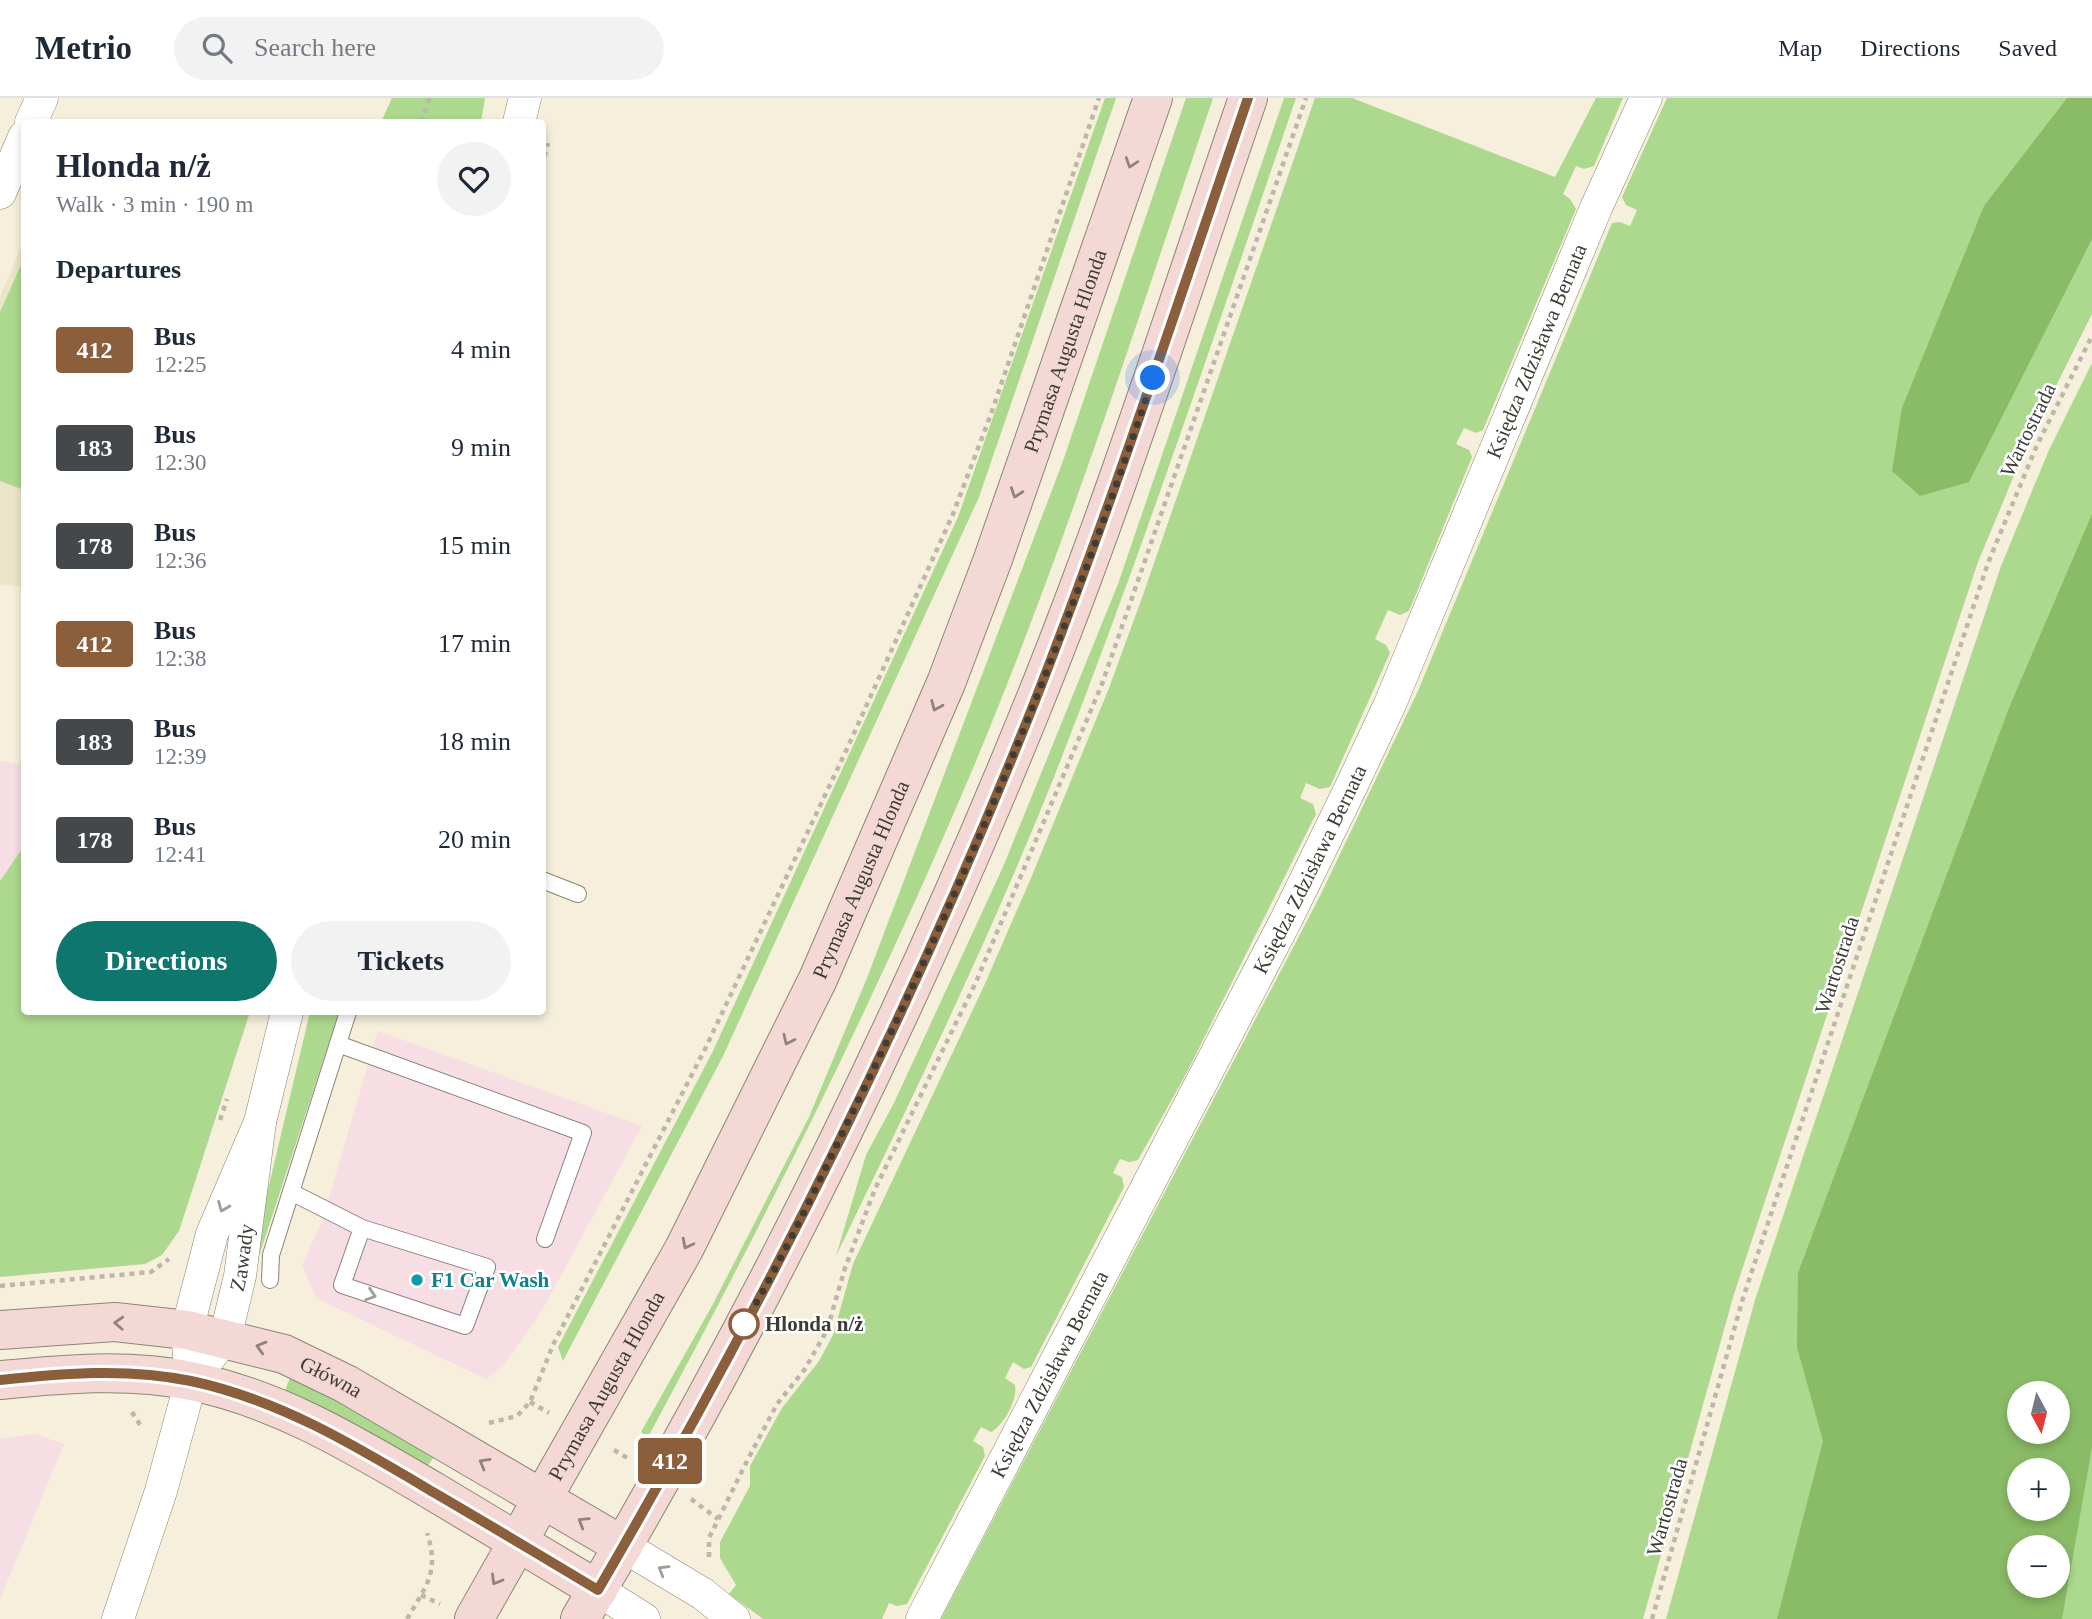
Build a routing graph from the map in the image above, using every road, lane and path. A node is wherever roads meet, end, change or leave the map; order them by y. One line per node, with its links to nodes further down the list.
1 (42, 98): 9 (street)
2 (430, 98): 10 (path)
3 (525, 98): 11 (street)
4 (1099, 98): 35 (path)
5 (1153, 98): 36 (main road, Prymasa Augusta Hlonda, one-way to 36)
6 (1248, 98): 39 (main road)
7 (1306, 98): 40 (path)
8 (1646, 98): 47 (street, Księdza Zdzisława Bernata)
9 (32, 119)
10 (422, 119)
11 (520, 119)
12 (21, 144): 13 (street)
13 (0, 193)
14 (2092, 336): 48 (path, Wartostrada)
15 (546, 882): 16 (lane)
16 (578, 894)
17 (286, 1015): 21 (street, Zawady)
18 (347, 1015): 19 (lane)
19 (338, 1044): 23 (lane); 25 (lane)
20 (230, 1090): 22 (path)
21 (260, 1122): 27 (street, Zawady); 31 (street, Zawady, one-way to 31)
22 (217, 1129)
23 (291, 1192): 24 (lane); 27 (lane)
24 (362, 1227): 24 (lane, one-way to 24)
25 (545, 1240)
26 (174, 1252): 29 (path)
27 (257, 1256): 28 (lane); 32 (street, Zawady)
28 (270, 1280)
29 (0, 1286)
30 (0, 1330): 31 (main road, Główna, one-way to 30)
31 (187, 1330): 32 (main road, Główna); 34 (street, Zawady)
32 (225, 1338): 34 (street, Zawady); 36 (main road, Główna, one-way to 32)
33 (0, 1380): 34 (main road)
34 (191, 1381): 38 (main road); 42 (street, Zawady)
35 (486, 1422)
36 (543, 1497): 38 (main road, Prymasa Augusta Hlonda); 39 (main road, Główna, one-way to 36)
37 (426, 1529): 43 (path)
38 (519, 1542): 41 (main road); 44 (main road, Prymasa Augusta Hlonda, one-way to 44)
39 (623, 1546): 40 (street, one-way to 39); 41 (main road)
40 (703, 1594): 46 (street)
41 (589, 1604): 45 (street)
42 (118, 1619)
43 (407, 1619)
44 (474, 1619)
45 (644, 1619)
46 (734, 1619)
47 (922, 1619)
48 (1652, 1619)

